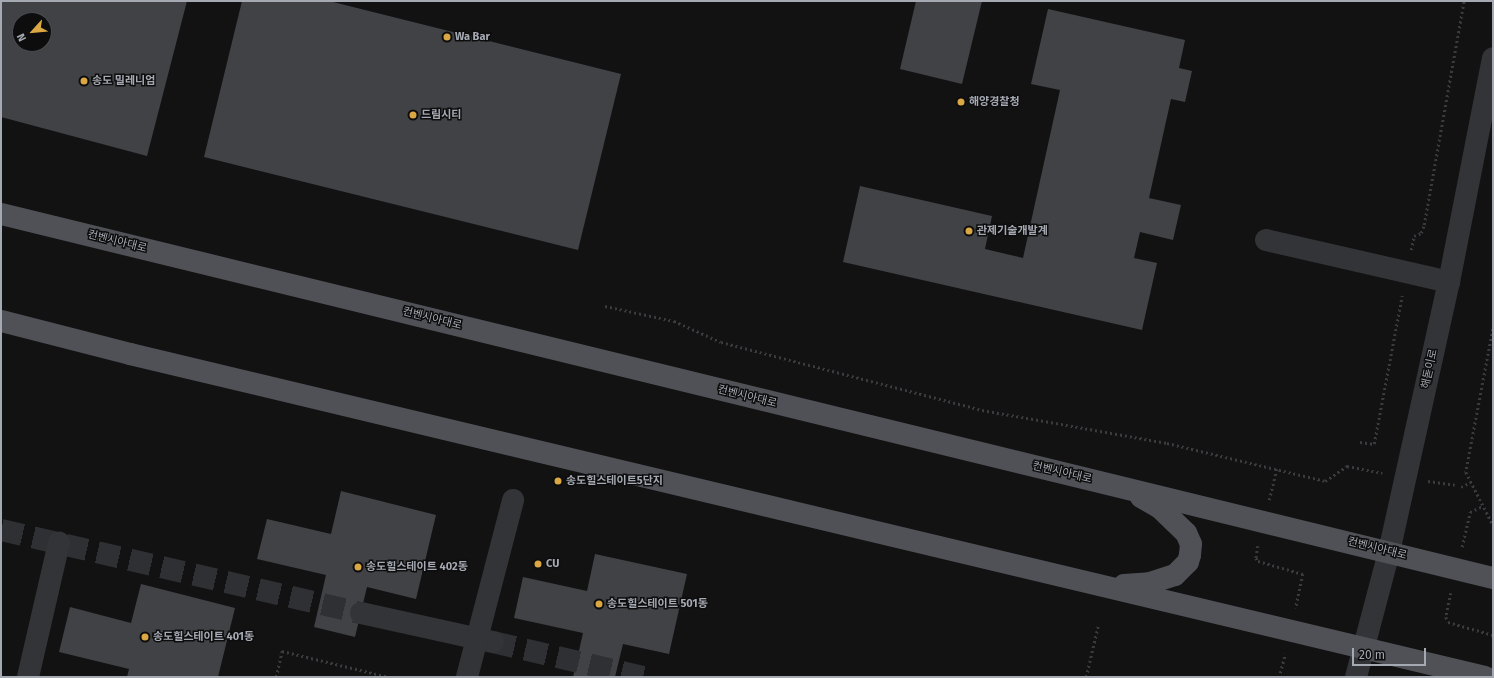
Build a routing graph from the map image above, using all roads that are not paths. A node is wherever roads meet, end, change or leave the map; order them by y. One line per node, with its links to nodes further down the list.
1 (1493, 58): 4 (street, 해돋이로)
2 (1, 214): 6 (main road, 컨벤시아대로)
3 (1266, 240): 4 (street)
4 (1449, 282): 9 (street, 해돋이로)
5 (1, 321): 11 (main road)
6 (1120, 486): 9 (main road, 컨벤시아대로); 11 (main road)
7 (512, 500): 16 (street)
8 (59, 543): 15 (street)
9 (1389, 552): 10 (main road, 컨벤시아대로); 14 (street, 해돋이로)
10 (1493, 578)
11 (1091, 583): 14 (main road)
12 (361, 613): 13 (street)
13 (493, 642)
14 (1364, 648): 17 (street, 해돋이로); 18 (main road)
15 (28, 677)
16 (467, 677)
17 (1356, 677)
18 (1485, 677)

